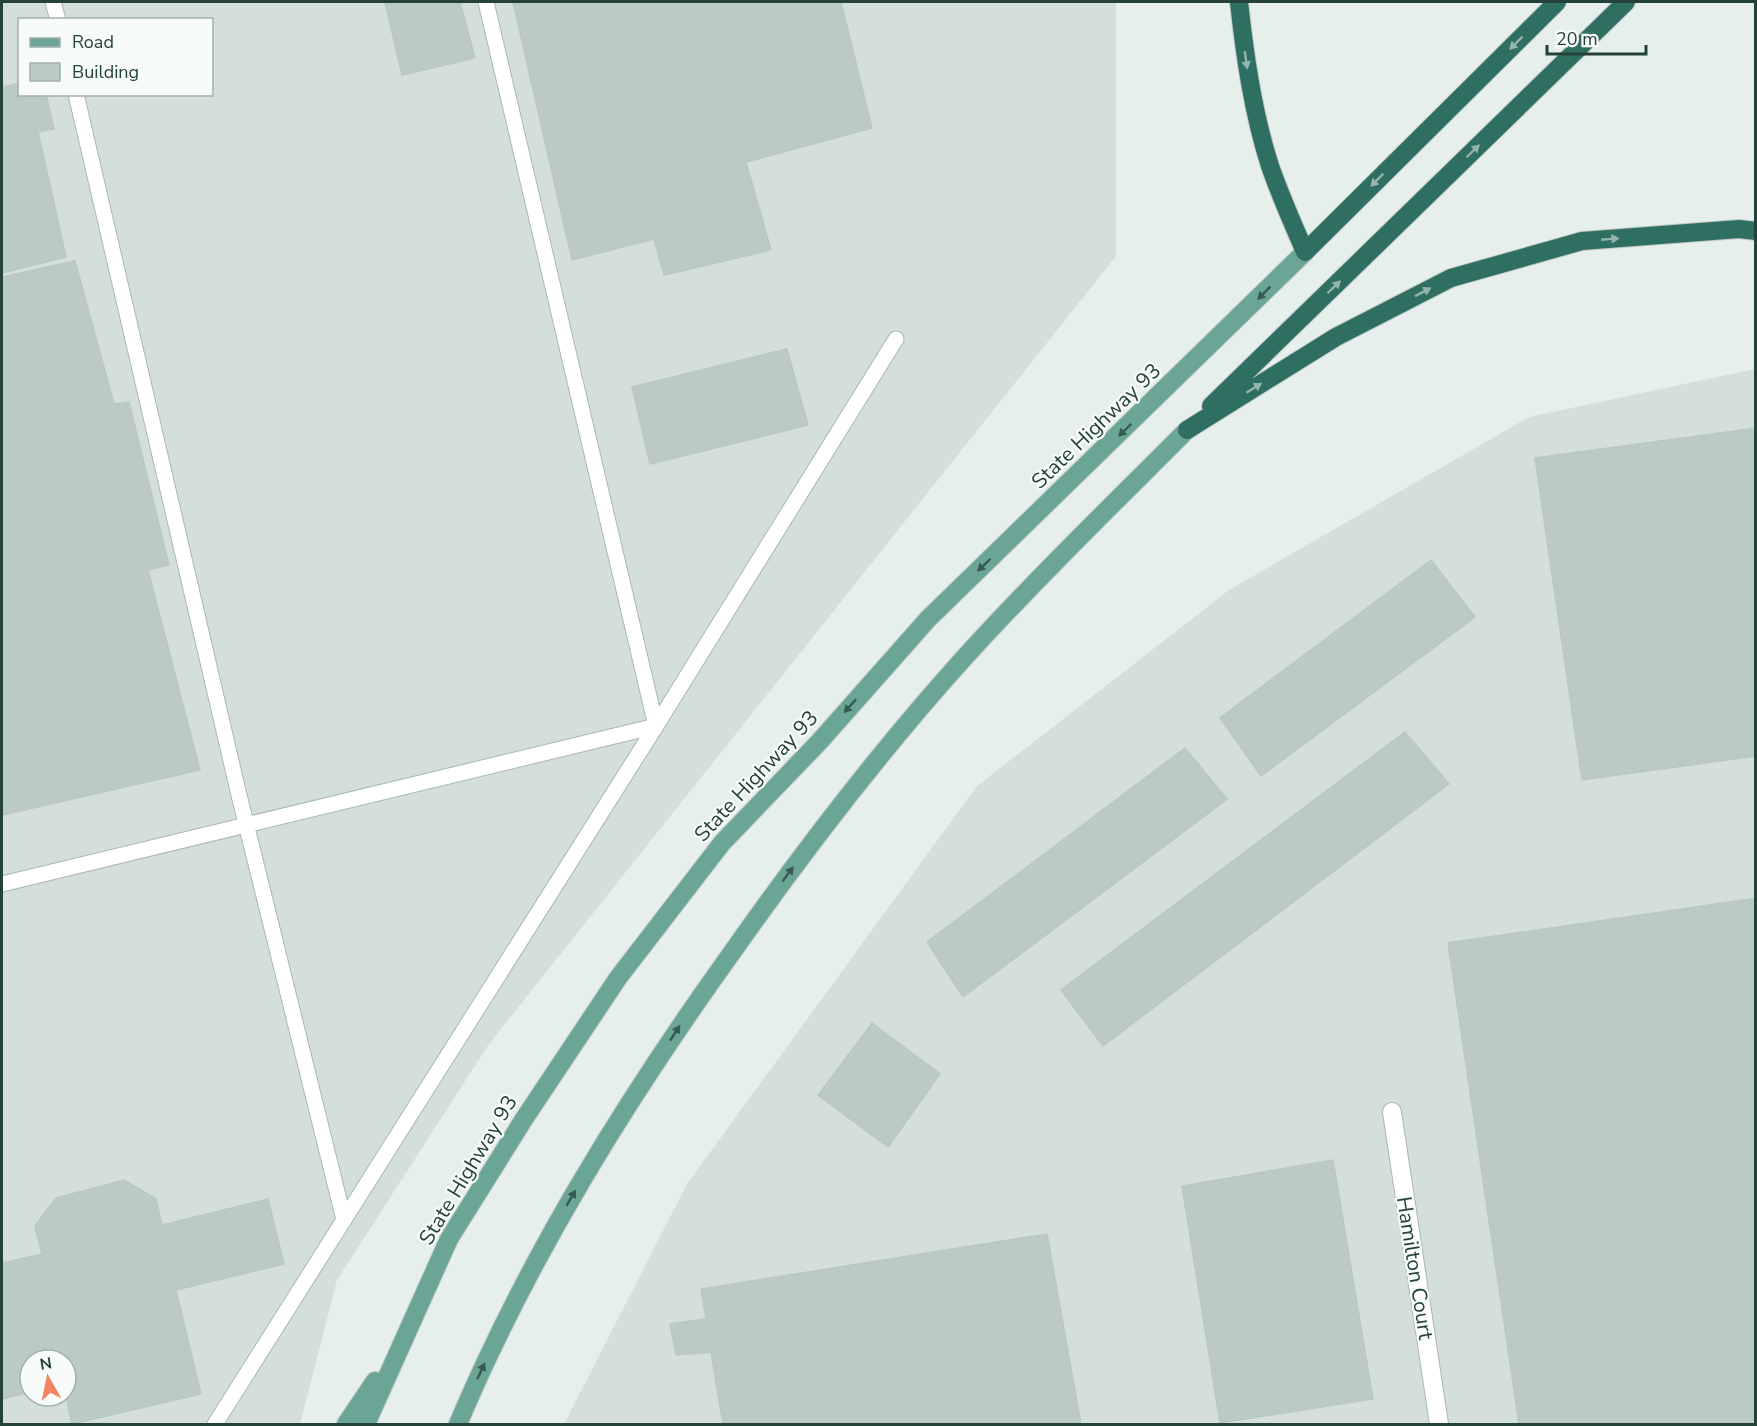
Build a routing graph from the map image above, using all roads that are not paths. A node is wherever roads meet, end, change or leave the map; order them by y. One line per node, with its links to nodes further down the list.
1 (53, 2): 6 (lane)
2 (486, 2): 12 (lane)
3 (1239, 2): 9 (highway, one-way to 9)
4 (1557, 2): 9 (highway, one-way to 9)
5 (1626, 2): 11 (highway, one-way to 5)
6 (57, 18)
7 (76, 96): 13 (lane)
8 (1755, 231): 11 (highway, one-way to 8)
9 (1305, 252): 17 (main road, State Highway 93, one-way to 17)
10 (896, 339): 12 (lane)
11 (1186, 430): 21 (main road, one-way to 11)
12 (656, 726): 13 (lane); 16 (lane)
13 (246, 825): 14 (lane); 16 (lane)
14 (2, 884)
15 (1392, 1112): 22 (street, Hamilton Court)
16 (344, 1220): 18 (lane)
17 (400, 1345): 19 (main road); 20 (main road, State Highway 93)
18 (215, 1425)
19 (346, 1425)
20 (366, 1425)
21 (458, 1425)
22 (1439, 1425)

